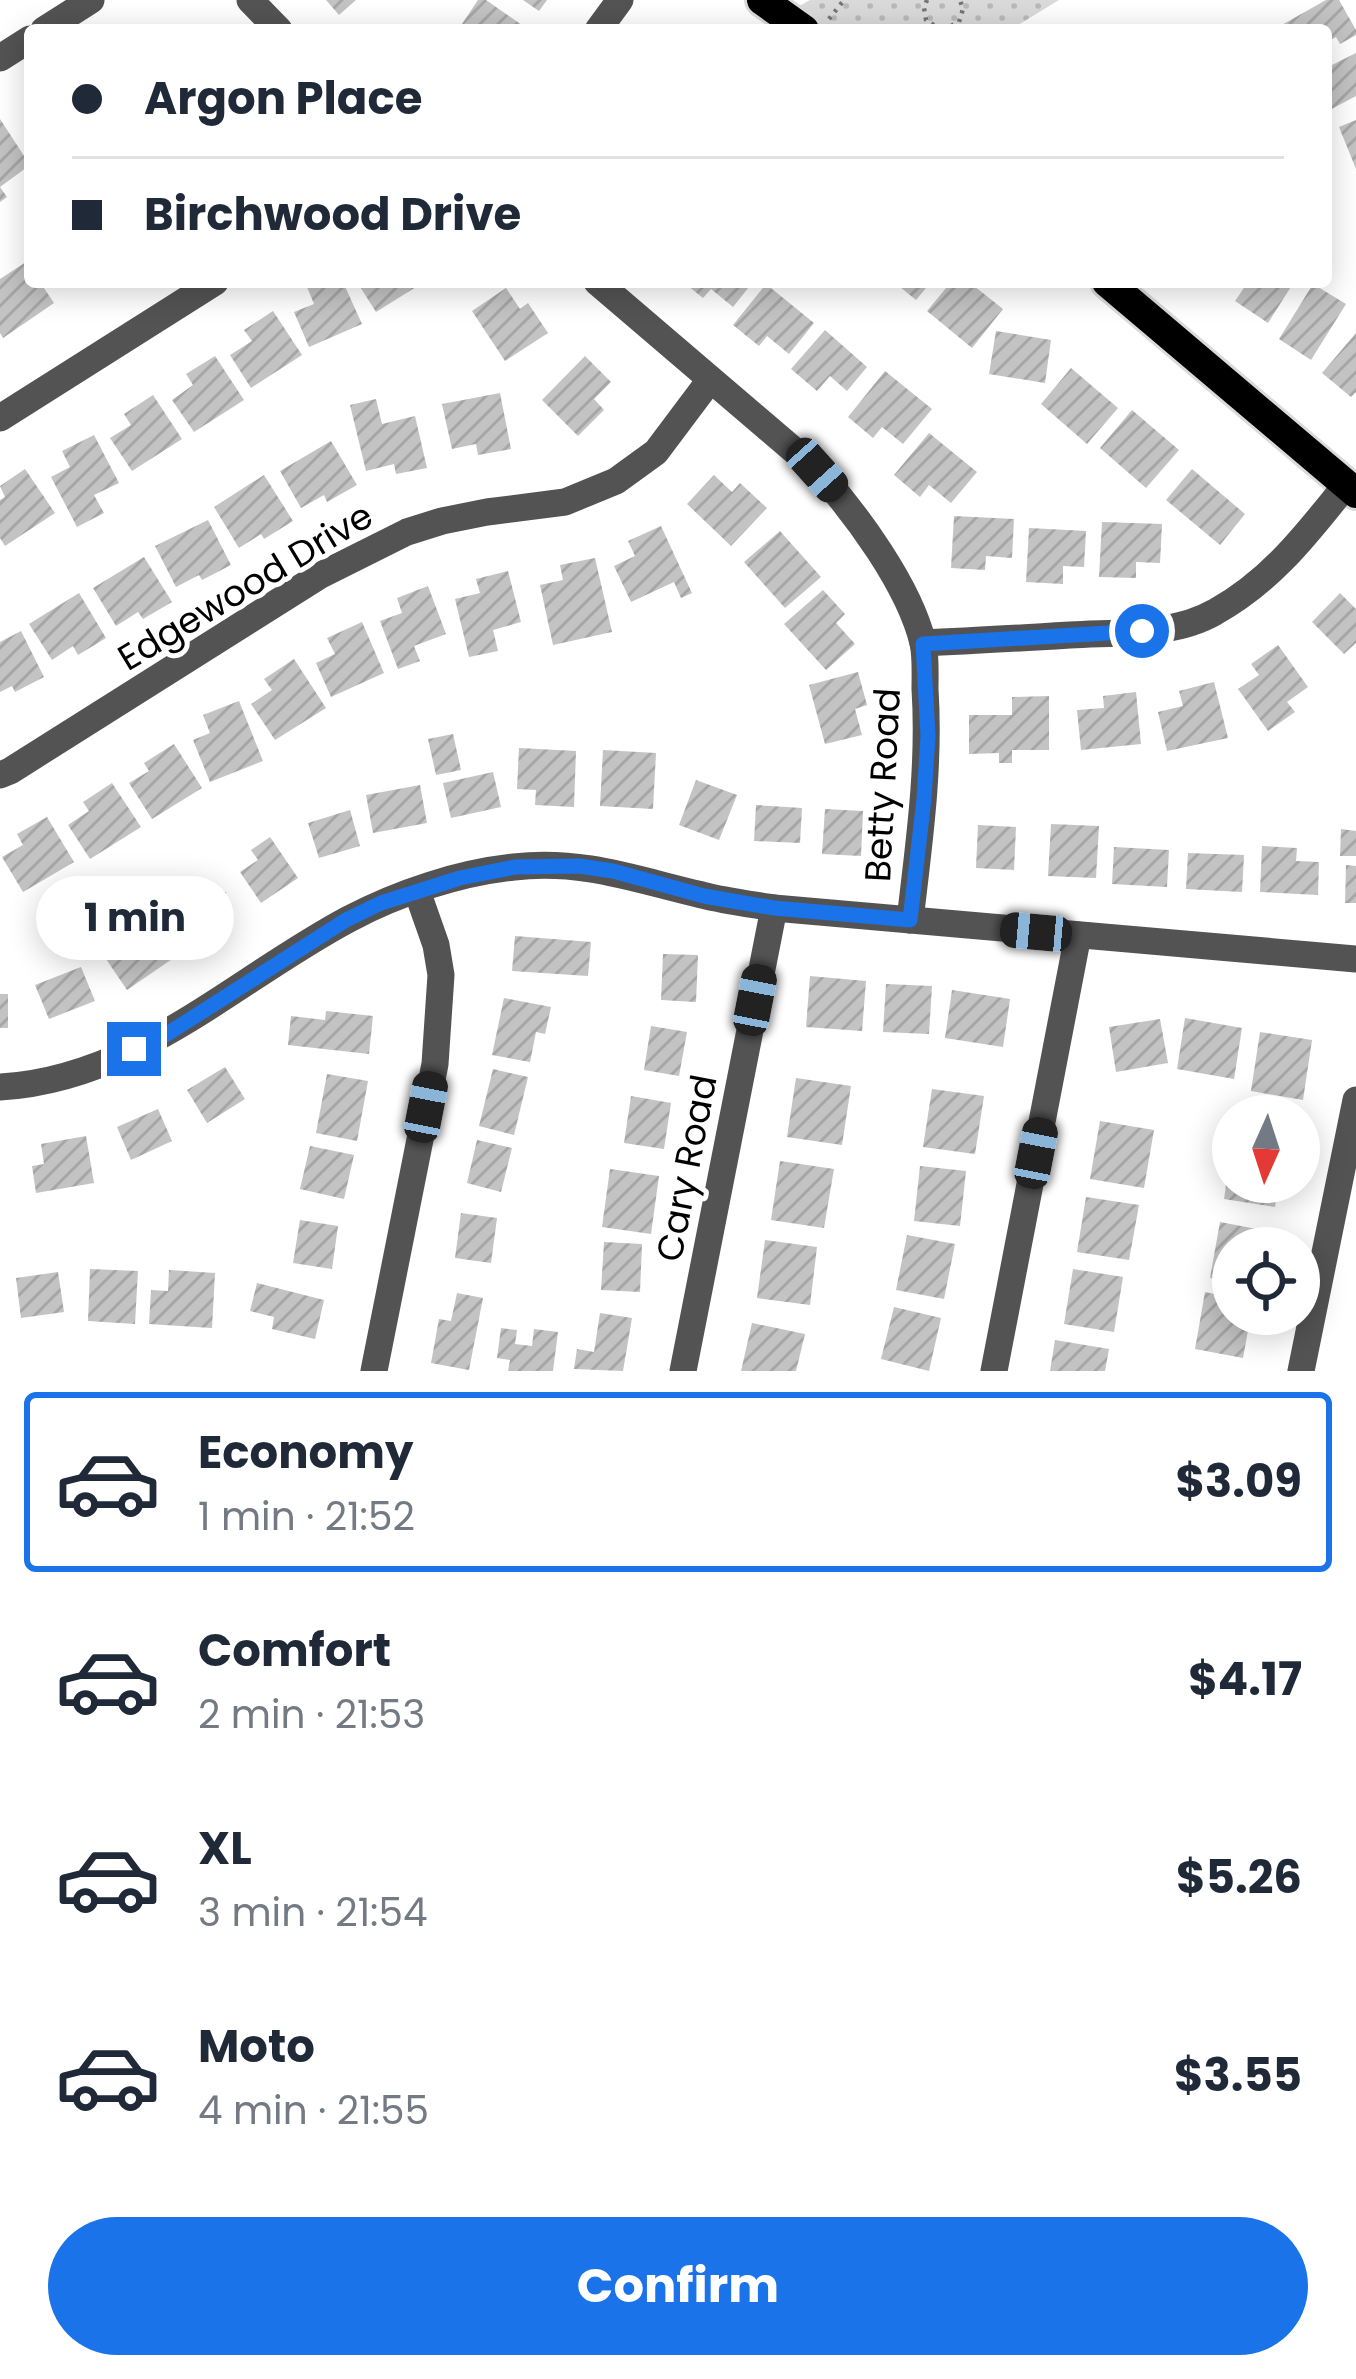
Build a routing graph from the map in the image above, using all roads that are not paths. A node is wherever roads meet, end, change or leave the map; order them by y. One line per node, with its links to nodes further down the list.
1 (91, 0): 4 (street)
2 (250, 0): 5 (street)
3 (762, 0): 6 (main road)
4 (53, 24)
5 (273, 24)
6 (795, 24)
7 (206, 288): 11 (street)
8 (604, 288): 10 (street, Betty Road)
9 (1114, 288): 12 (main road)
10 (710, 380): 13 (street, Betty Road); 14 (street, Edgewood Drive)
11 (0, 418)
12 (1351, 489): 13 (street)
13 (923, 644): 17 (street, Betty Road)
14 (0, 775)
15 (417, 891): 16 (street); 20 (street); 22 (street)
16 (774, 908): 17 (street); 23 (street, Cary Road)
17 (910, 920): 18 (street)
18 (1078, 935): 19 (street); 24 (street)
19 (1356, 959)
20 (0, 1087)
21 (1356, 1100): 25 (street)
22 (374, 1371)
23 (683, 1371)
24 (994, 1371)
25 (1301, 1371)

